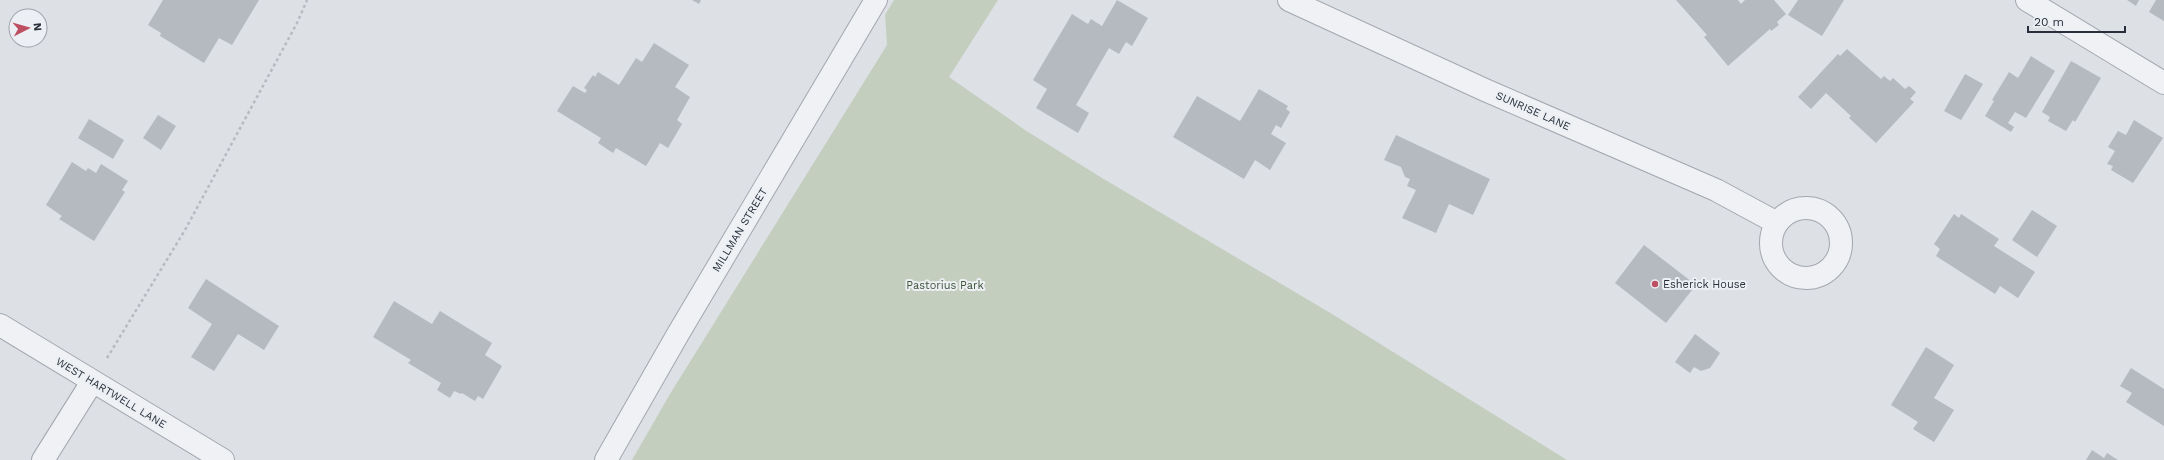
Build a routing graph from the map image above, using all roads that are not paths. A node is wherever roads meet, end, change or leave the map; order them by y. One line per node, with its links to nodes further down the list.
1 (876, 0): 10 (street, MILLMAN STREET)
2 (1289, 0): 5 (street, SUNRISE LANE)
3 (2027, 0): 4 (street)
4 (2164, 84)
5 (1776, 224)
6 (0, 325): 7 (street, WEST HARTWELL LANE)
7 (92, 382): 8 (street); 9 (street, WEST HARTWELL LANE)
8 (43, 460)
9 (223, 460)
10 (606, 460)

